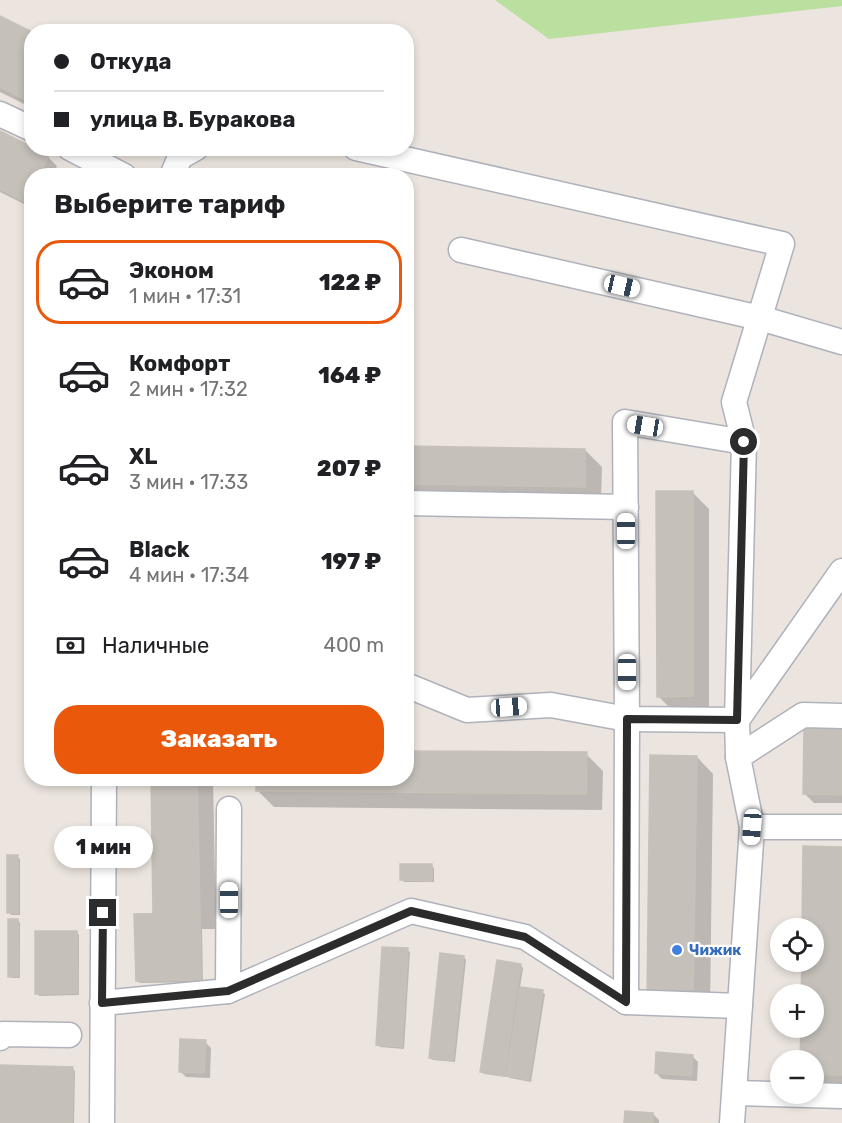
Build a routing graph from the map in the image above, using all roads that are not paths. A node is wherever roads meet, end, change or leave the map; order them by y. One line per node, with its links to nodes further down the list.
1 (0, 114): 2 (street)
2 (24, 125)
3 (85, 156): 5 (street)
4 (392, 156): 7 (street)
5 (109, 168)
6 (461, 249): 7 (street)
7 (760, 318): 8 (street); 9 (street)
8 (842, 342)
9 (744, 442): 11 (street); 16 (street)
10 (414, 503): 11 (street)
11 (626, 507): 15 (street)
12 (842, 571): 16 (street)
13 (414, 688): 15 (street)
14 (842, 716): 17 (street)
15 (627, 719): 16 (street); 23 (street)
16 (737, 720): 17 (street)
17 (738, 757): 20 (street)
18 (104, 786): 24 (street)
19 (229, 809): 22 (street)
20 (752, 827): 21 (street); 25 (street)
21 (842, 827)
22 (228, 991): 23 (street); 24 (street)
23 (626, 1002): 25 (street)
24 (102, 1003): 30 (street)
25 (740, 1006): 28 (street)
26 (69, 1035): 27 (street)
27 (0, 1038)
28 (735, 1093): 29 (street); 31 (street)
29 (842, 1096)
30 (102, 1123)
31 (732, 1123)

